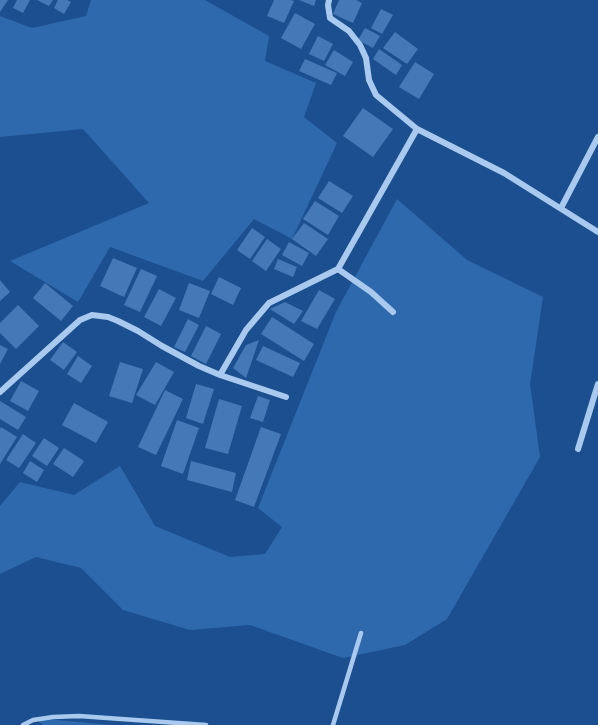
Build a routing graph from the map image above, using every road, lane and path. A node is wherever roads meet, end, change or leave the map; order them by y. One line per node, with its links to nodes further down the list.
1 (329, 0): 2 (street)
2 (417, 129): 4 (street); 6 (street)
3 (598, 137): 4 (street)
4 (561, 208): 5 (street)
5 (598, 232)
6 (338, 269): 7 (street); 8 (street)
7 (393, 312)
8 (220, 375): 10 (street); 11 (street)
9 (598, 384): 12 (street)
10 (0, 392)
11 (286, 397)
12 (578, 449)
13 (360, 633): 16 (lane)
14 (23, 725): 15 (lane)
15 (206, 725)
16 (333, 725)

